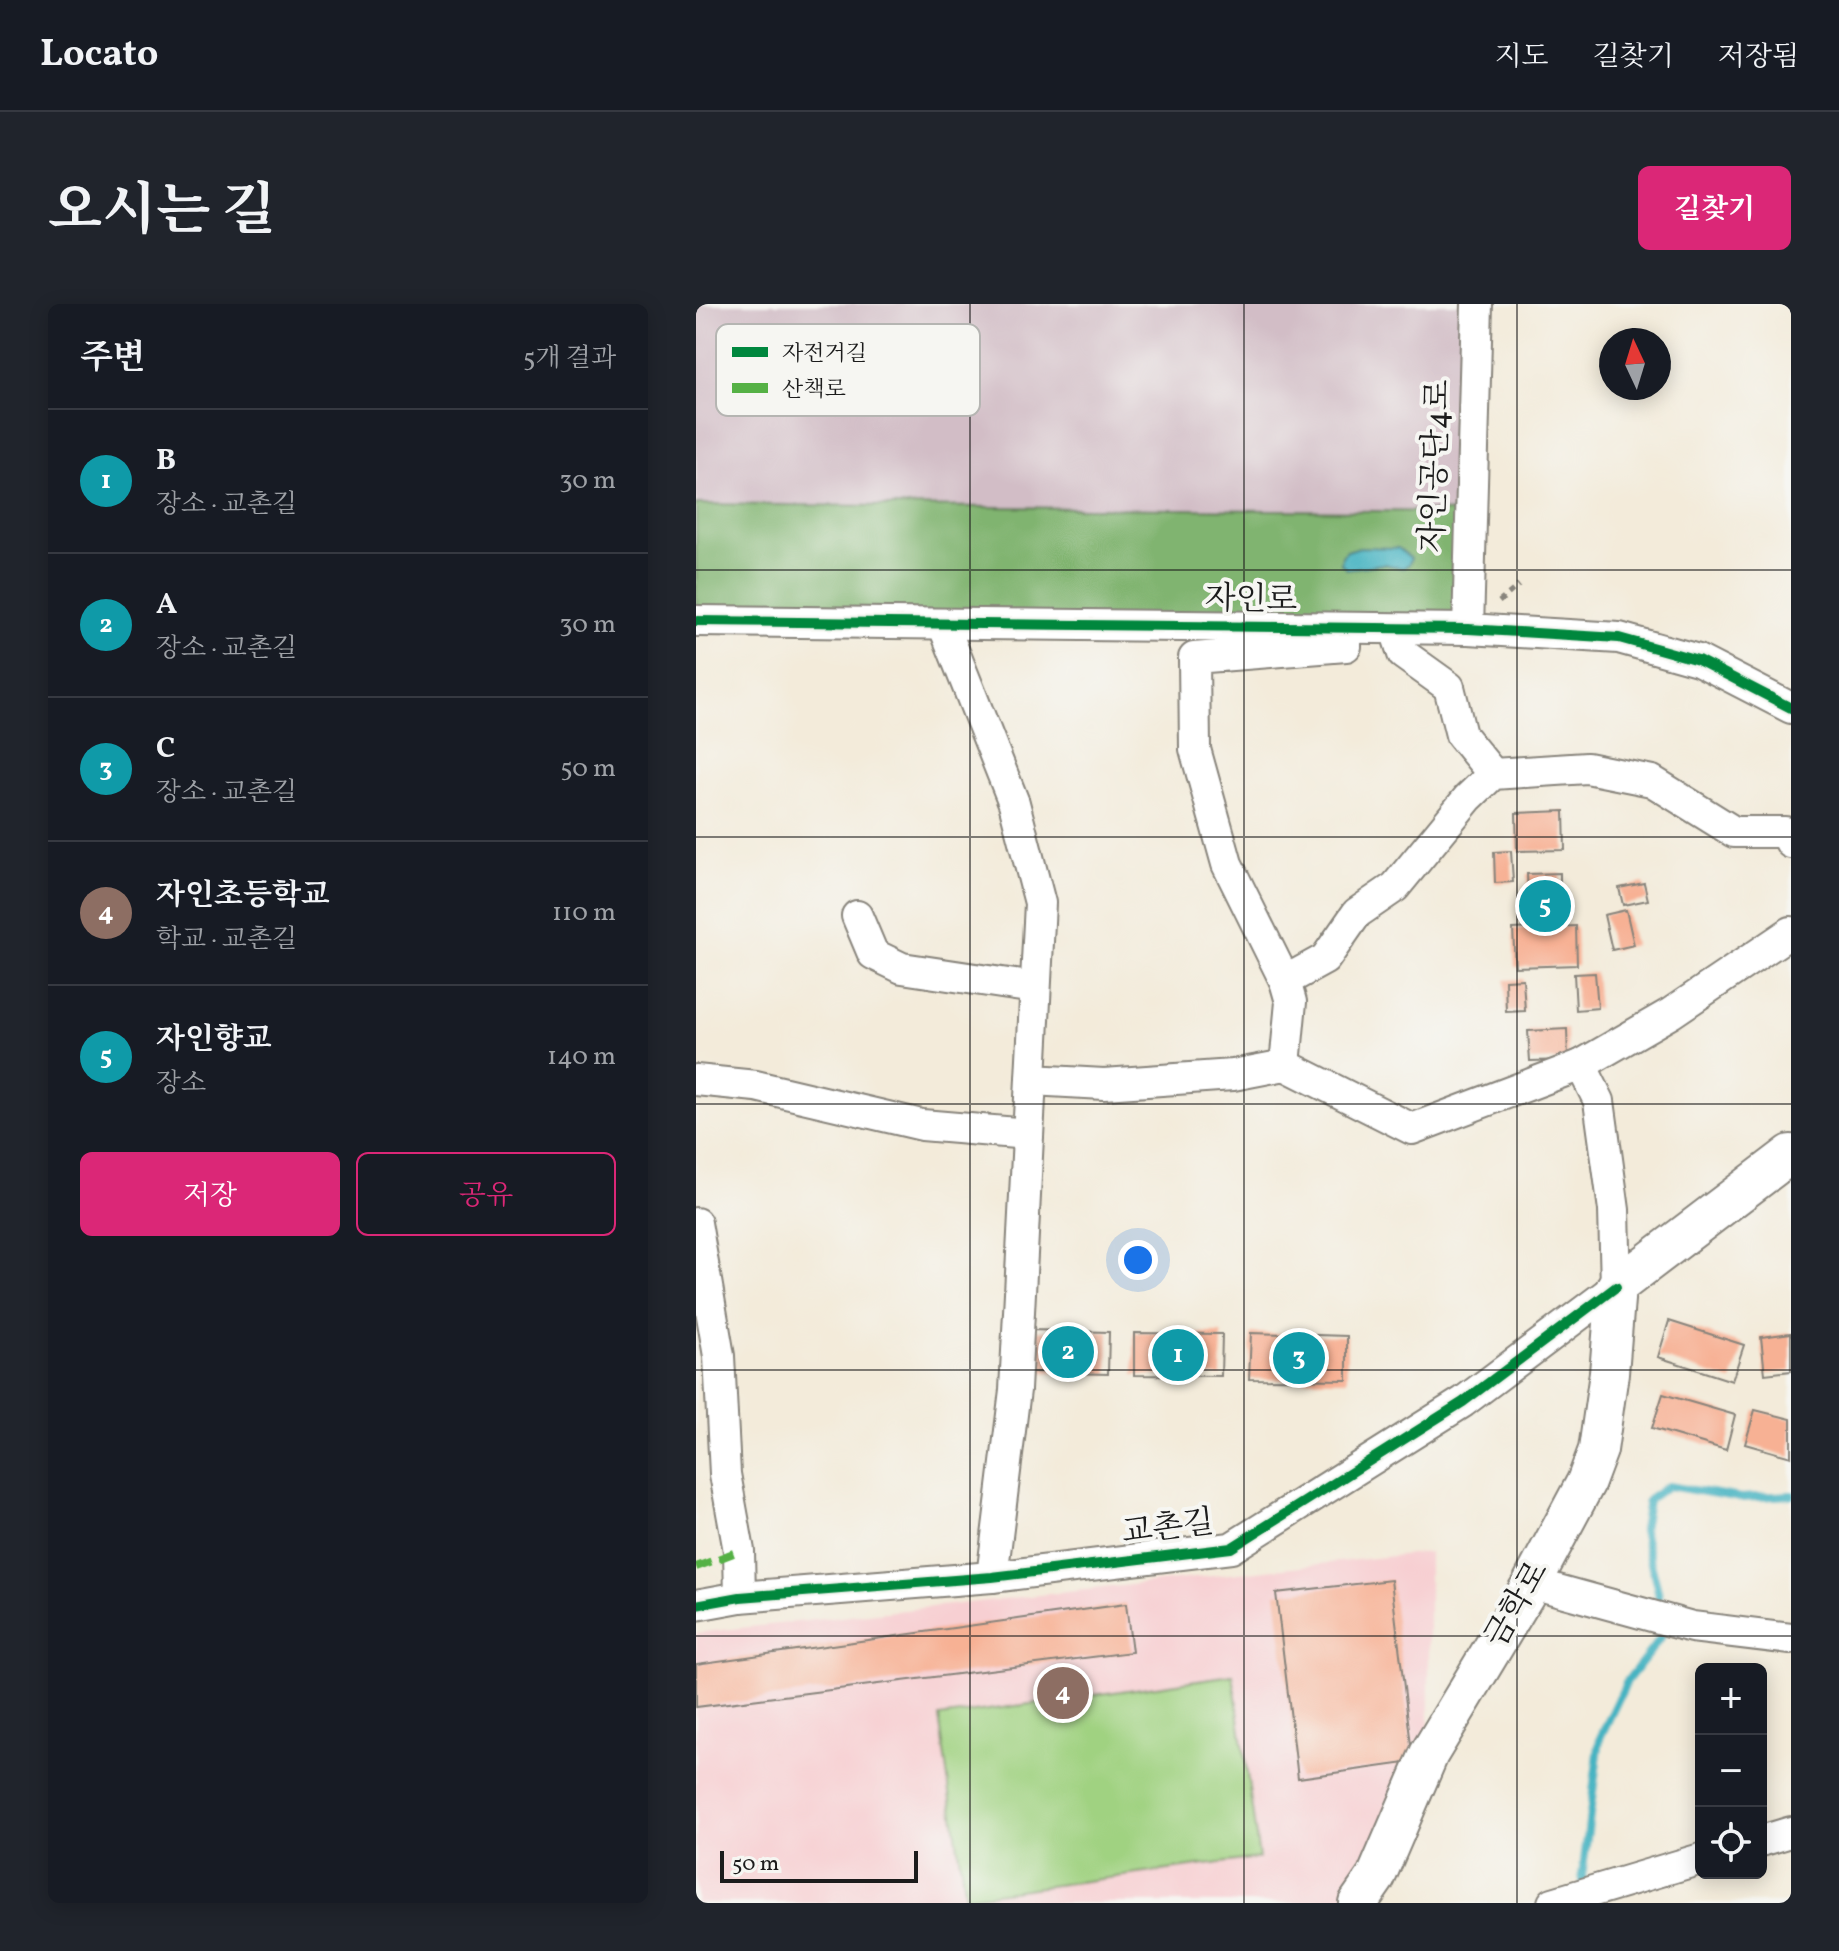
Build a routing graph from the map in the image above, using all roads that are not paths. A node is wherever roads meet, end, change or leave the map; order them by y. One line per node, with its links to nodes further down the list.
1 (1477, 304): 4 (street, 자인공단4로)
2 (696, 621): 3 (street, 자인로)
3 (943, 624): 5 (street, 자인로); 12 (street)
4 (1468, 629): 5 (street, 자인로); 6 (street, 자인로)
5 (1397, 635): 7 (street); 11 (street)
6 (1791, 708)
7 (1493, 774): 8 (street); 11 (street)
8 (1789, 831)
9 (857, 916): 12 (street)
10 (1791, 932): 14 (street)
11 (1285, 981): 13 (street)
12 (1035, 988): 16 (street)
13 (1285, 1065): 14 (street); 16 (street)
14 (1581, 1065): 20 (street)
15 (696, 1080): 17 (street)
16 (1031, 1080): 17 (street)
17 (1028, 1134): 21 (street)
18 (1791, 1154): 20 (main road, 교촌길)
19 (696, 1223): 23 (street)
20 (1616, 1287): 21 (street, 교촌길); 22 (main road, 금학로)
21 (992, 1577): 23 (street, 교촌길)
22 (1532, 1583): 25 (street); 29 (main road, 금학로)
23 (740, 1597): 24 (street, 교촌길)
24 (696, 1605)
25 (1791, 1639)
26 (1791, 1832): 27 (street)
27 (1767, 1839)
28 (1695, 1861): 30 (street)
29 (1358, 1903)
30 (1553, 1903)

